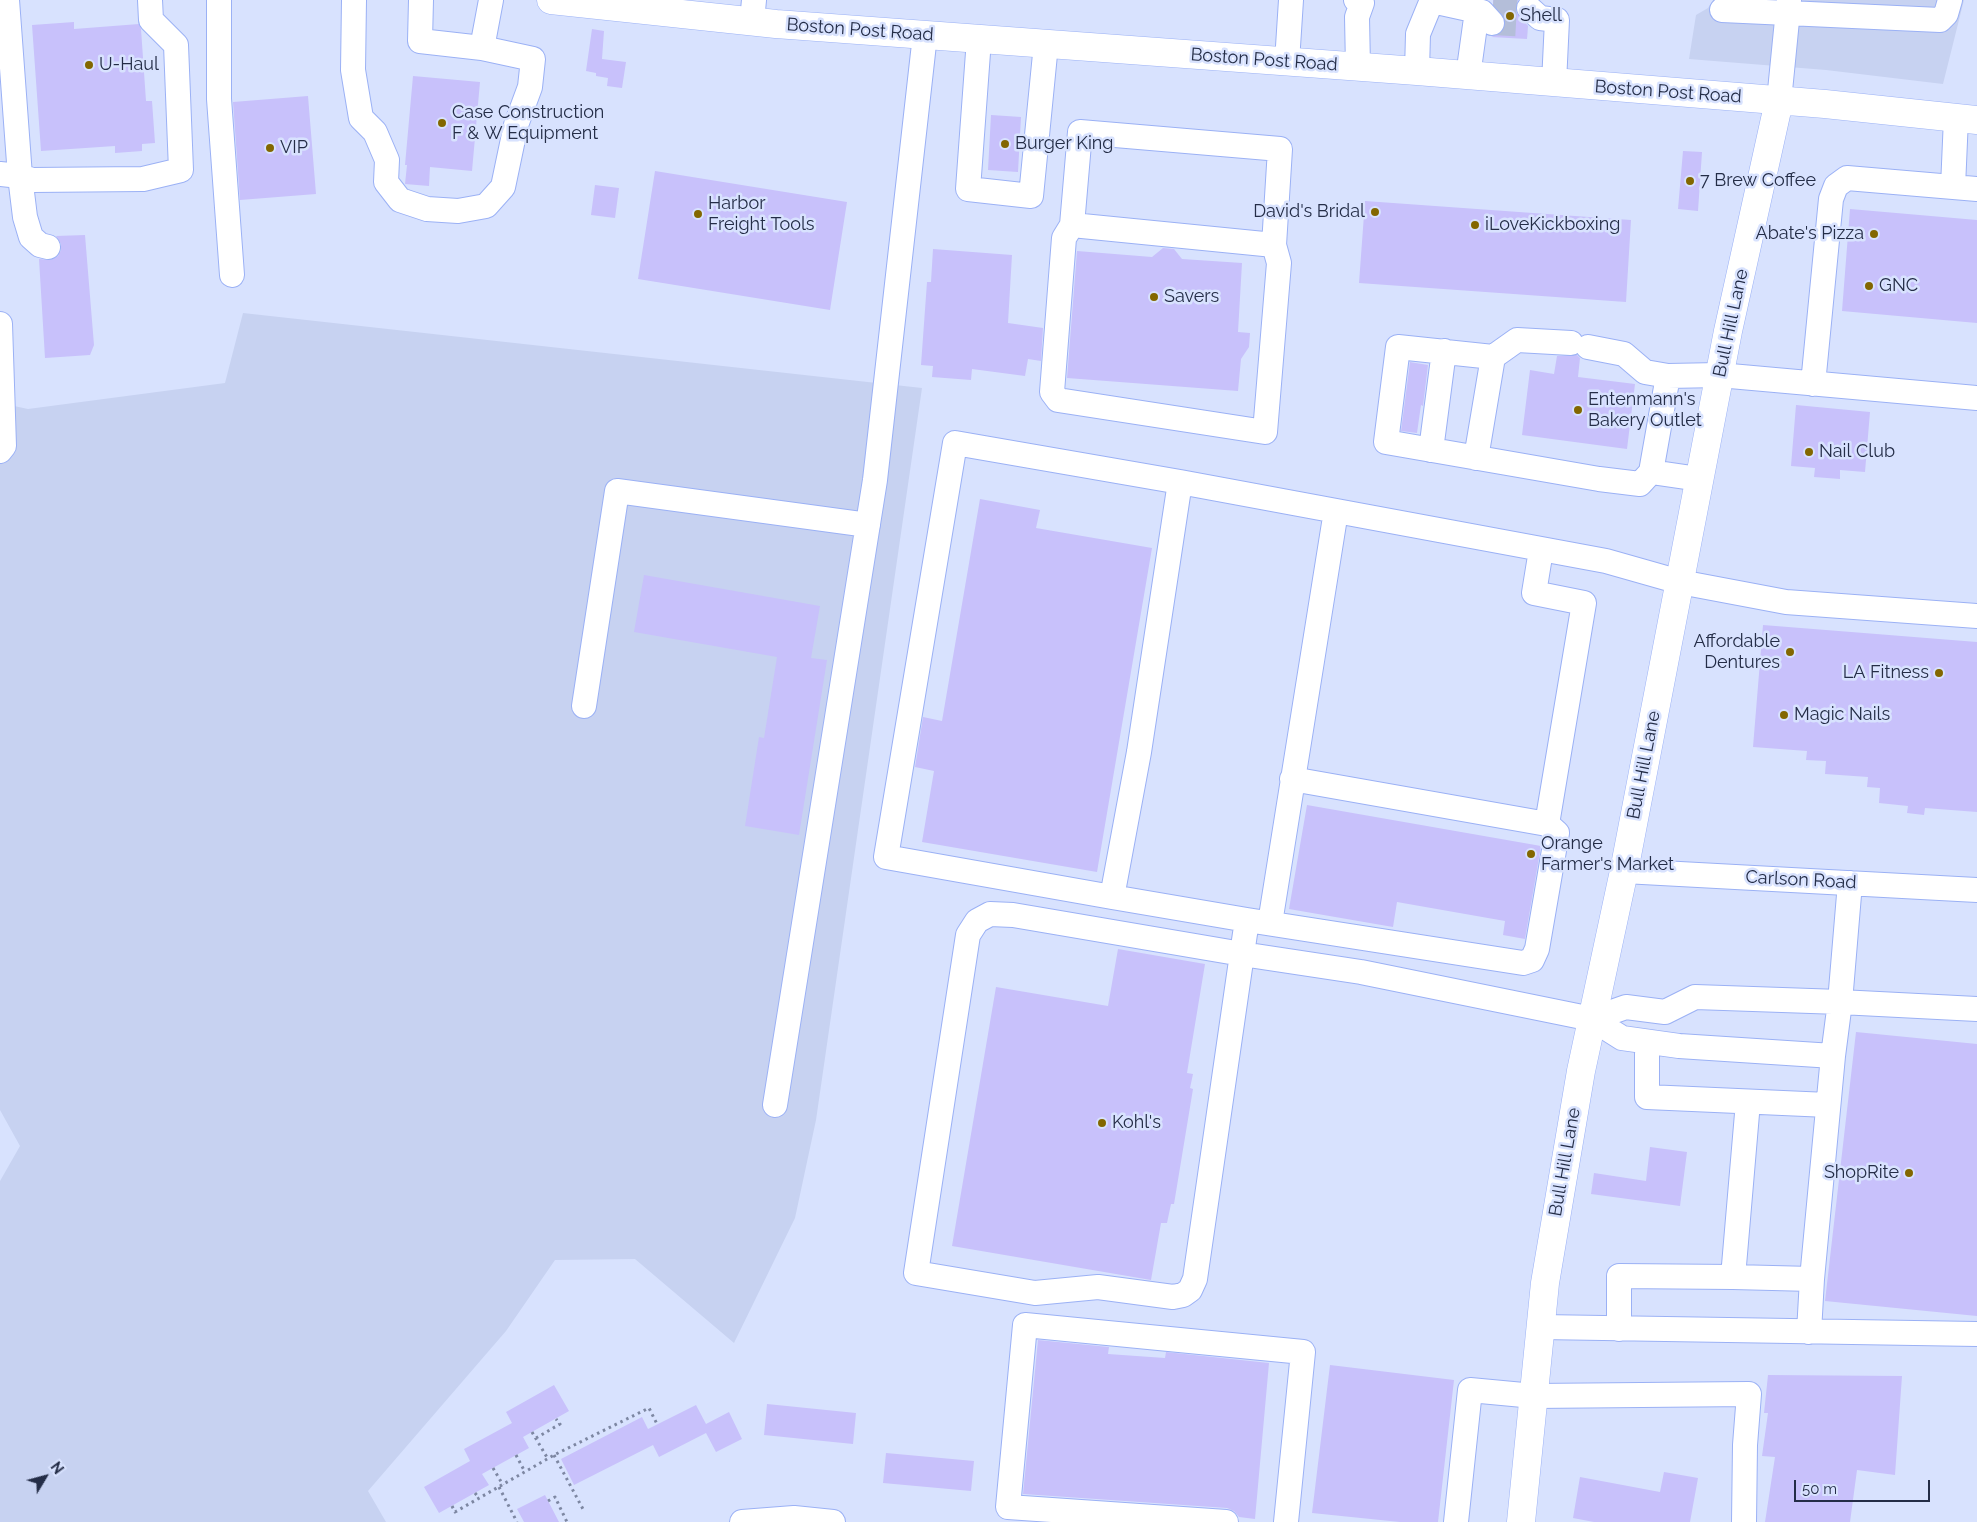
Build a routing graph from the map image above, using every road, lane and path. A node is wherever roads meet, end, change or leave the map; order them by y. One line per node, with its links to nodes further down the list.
1 (7, 0): 29 (street)
2 (150, 0): 29 (street)
3 (219, 0): 35 (street)
4 (354, 0): 21 (street)
5 (421, 0): 21 (street)
6 (491, 0): 21 (street)
7 (551, 0): 12 (main road, Boston Post Road)
8 (1291, 0): 22 (street)
9 (1432, 0): 14 (street); 24 (street)
10 (1950, 0): 13 (street)
11 (1361, 1): 23 (street)
12 (660, 6): 16 (main road, Boston Post Road)
13 (1789, 7): 15 (street); 27 (street)
14 (1482, 10): 25 (street)
15 (1722, 10)
16 (753, 11): 18 (main road, Boston Post Road)
17 (1533, 17): 26 (street)
18 (925, 36): 19 (main road, Boston Post Road); 50 (street)
19 (980, 39): 20 (main road, Boston Post Road); 20 (street)
20 (1046, 44): 22 (main road, Boston Post Road)
21 (482, 48)
22 (1287, 62): 23 (main road, Boston Post Road)
23 (1358, 67): 24 (main road, Boston Post Road)
24 (1417, 71): 25 (main road, Boston Post Road)
25 (1468, 76): 26 (main road, Boston Post Road)
26 (1554, 83): 27 (main road, Boston Post Road)
27 (1779, 101): 28 (main road, Boston Post Road); 39 (main road, Bull Hill Lane)
28 (1967, 119): 30 (street)
29 (10, 175): 34 (street)
30 (1953, 187): 31 (street); 41 (street)
31 (1977, 189)
32 (1072, 225): 33 (street); 33 (street); 33 (street)
33 (1274, 245)
34 (48, 247)
35 (232, 275)
36 (0, 324): 44 (street)
37 (1444, 351): 38 (street); 43 (street); 43 (street)
38 (1494, 357): 40 (street); 45 (street)
39 (1720, 375): 40 (street); 41 (street); 47 (main road, Bull Hill Lane)
40 (1668, 376): 46 (street)
41 (1813, 384): 42 (street)
42 (1977, 398)
43 (1431, 450): 45 (street)
44 (0, 451)
45 (1476, 458): 46 (street)
46 (1651, 472): 47 (street)
47 (1700, 479): 52 (main road, Bull Hill Lane)
48 (1180, 482): 49 (street); 60 (street); 60 (street)
49 (1336, 511): 51 (street); 55 (street)
50 (868, 525): 54 (street); 71 (street)
51 (1541, 550): 52 (street); 56 (street)
52 (1680, 582): 53 (street); 57 (main road, Bull Hill Lane)
53 (1977, 616)
54 (584, 706)
55 (1292, 779): 56 (street); 61 (street)
56 (1547, 824): 61 (street)
57 (1624, 870): 58 (street, Carlson Road); 66 (main road, Bull Hill Lane)
58 (1850, 883): 59 (street, Carlson Road); 63 (street)
59 (1977, 890)
60 (1112, 897): 61 (street)
61 (1258, 922): 62 (street)
62 (1242, 954): 62 (street); 66 (street)
63 (1840, 1002): 64 (street); 65 (street); 69 (street)
64 (1977, 1009)
65 (1665, 1012): 66 (street); 68 (street)
66 (1592, 1019): 67 (street); 75 (main road, Bull Hill Lane)
67 (1647, 1042): 68 (street); 70 (street)
68 (1679, 1046): 69 (street)
69 (1833, 1056): 72 (street)
70 (1748, 1102): 72 (street); 73 (street)
71 (775, 1105)
72 (1828, 1105): 74 (street)
73 (1733, 1277): 74 (street); 76 (street)
74 (1812, 1279): 77 (street)
75 (1540, 1328): 76 (street); 79 (main road, Bull Hill Lane)
76 (1619, 1329): 77 (street)
77 (1809, 1332): 78 (street)
78 (1977, 1334)
79 (1534, 1396): 101 (street); 102 (main road, Bull Hill Lane); 103 (street)
80 (556, 1419): 83 (path)
81 (657, 1424): 85 (path)
82 (532, 1432): 83 (path)
83 (536, 1438): 86 (path)
84 (516, 1455): 88 (path)
85 (554, 1456): 86 (path); 94 (path)
86 (548, 1459): 88 (path)
87 (493, 1468): 89 (path)
88 (525, 1472): 89 (path)
89 (501, 1486): 91 (path); 95 (path)
90 (476, 1493): 91 (path)
91 (479, 1498): 93 (path)
92 (548, 1501): 96 (path)
93 (452, 1506)
94 (584, 1512)
95 (517, 1522)
96 (567, 1522)
97 (742, 1522): 98 (street)
98 (834, 1522)
99 (1226, 1522): 100 (street)
100 (1286, 1522)
101 (1456, 1522)
102 (1521, 1522)
103 (1744, 1522)

